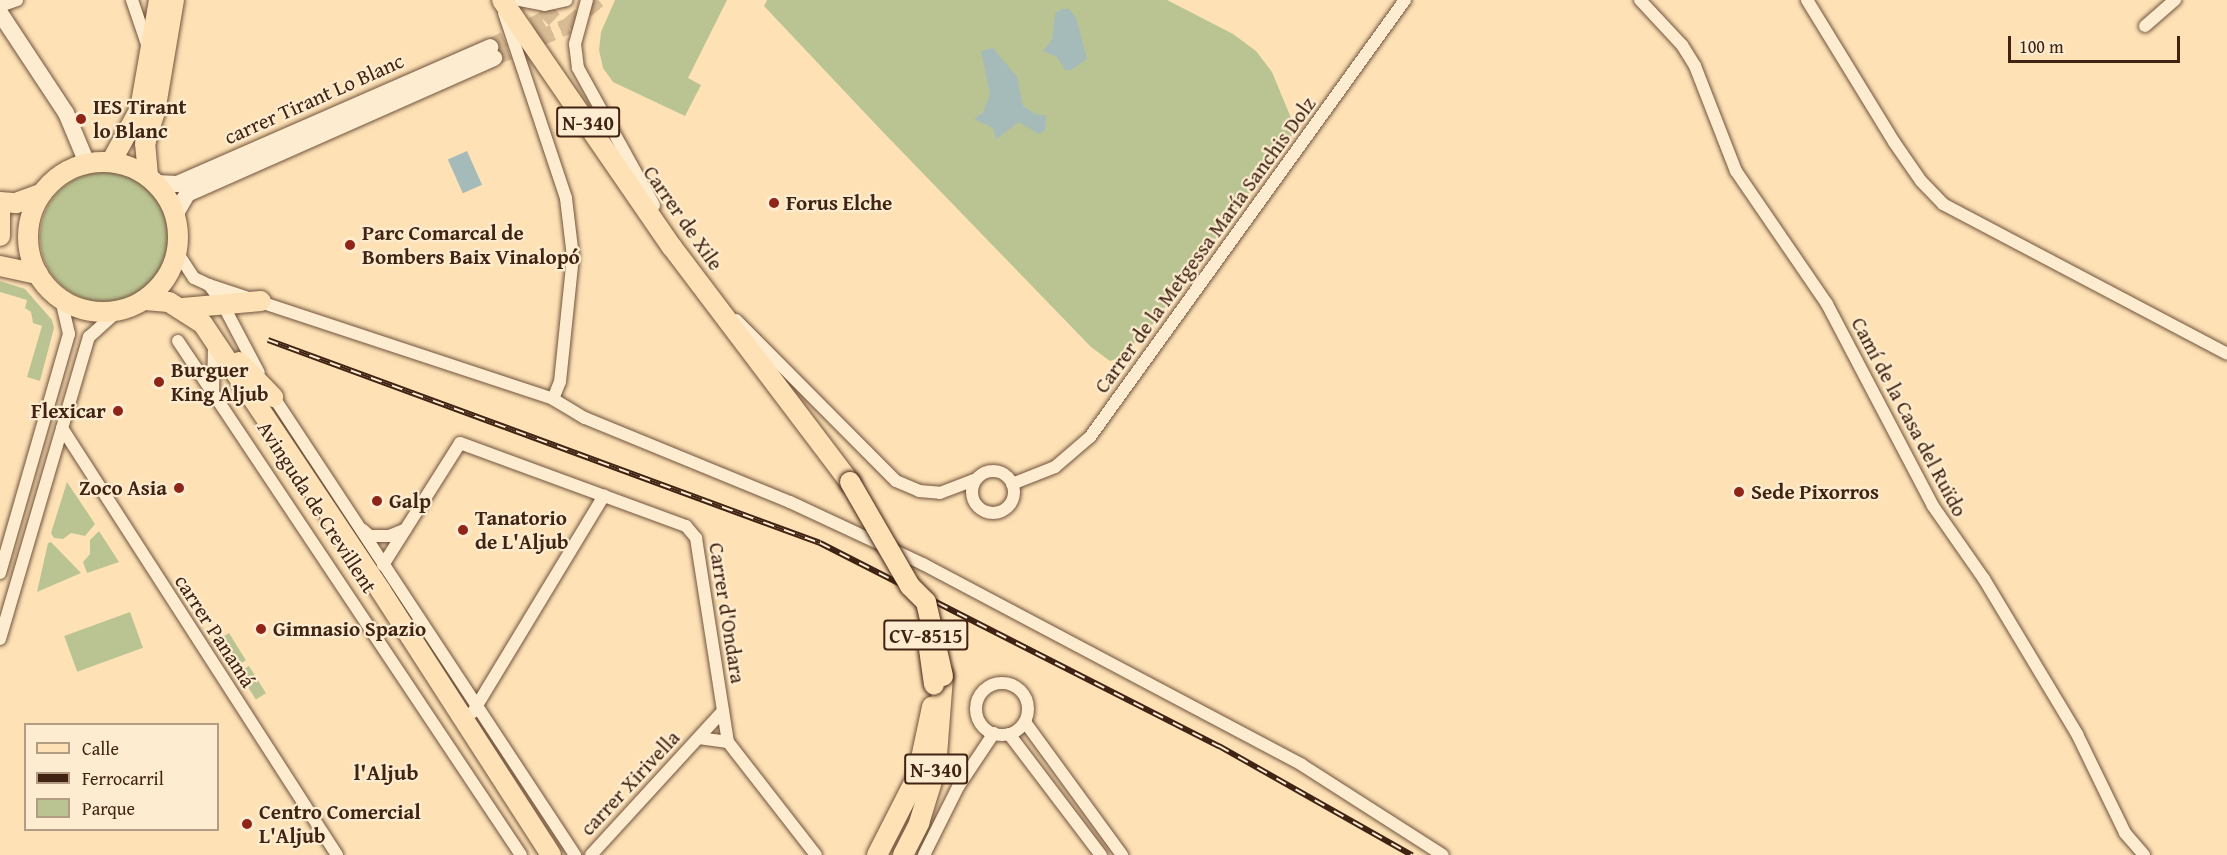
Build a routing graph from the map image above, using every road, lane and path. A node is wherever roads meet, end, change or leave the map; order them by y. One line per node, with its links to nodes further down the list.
1 (17, 0): 13 (street)
2 (132, 0): 16 (street)
3 (159, 0): 16 (main road)
4 (174, 0): 19 (main road)
5 (501, 0): 25 (main road, Carrer de Xile / N-340); 43 (street)
6 (520, 0): 7 (street)
7 (566, 0)
8 (587, 0): 25 (street)
9 (1405, 0): 47 (street, Carrer de la Metgessa María Sanchis Dolz)
10 (1640, 0): 75 (street, Camí de la Casa del Ruïdo)
11 (1807, 0): 40 (street)
12 (2175, 0): 15 (street)
13 (0, 6)
14 (0, 13): 18 (main road)
15 (2145, 26)
16 (147, 60): 17 (main road)
17 (111, 162): 18 (main road); 19 (main road)
18 (87, 163): 20 (main road)
19 (152, 179): 23 (main road); 23 (main road, carrer Tirant Lo Blanc)
20 (41, 194): 21 (main road); 28 (main road)
21 (0, 202)
22 (0, 213): 24 (main road)
23 (175, 215): 26 (main road)
24 (0, 236)
25 (672, 247): 35 (main road, Carrer de Xile / N-340)
26 (177, 252): 29 (street, Avinguda de Crevillent); 31 (main road)
27 (0, 266): 28 (main road)
28 (38, 274): 30 (main road)
29 (209, 285): 32 (street); 33 (street, Avinguda de Crevillent)
30 (61, 299): 36 (main road); 44 (street)
31 (145, 300): 34 (main road, Avinguda de Crevillent); 36 (main road)
32 (261, 301): 33 (main road); 37 (street); 43 (street)
33 (223, 304): 34 (main road); 37 (street, Avinguda de Crevillent)
34 (183, 308): 39 (main road, Avinguda de Crevillent)
35 (719, 310): 46 (street); 55 (main road, Carrer de Xile / N-340, bridge)
36 (118, 311): 45 (street)
37 (231, 326): 42 (street, Avinguda de Crevillent)
38 (178, 341): 41 (street, Avinguda de Crevillent)
39 (217, 344): 41 (street); 42 (main road); 53 (main road, Avinguda de Crevillent)
40 (2227, 354)
41 (213, 393): 64 (street, Avinguda de Crevillent)
42 (273, 397): 49 (street, Avinguda de Crevillent)
43 (553, 399): 74 (street)
44 (43, 423): 45 (street); 52 (street)
45 (62, 428): 54 (street); 63 (street, carrer Panamá)
46 (974, 480): 47 (street); 47 (street)
47 (1012, 484)
48 (604, 496): 50 (street, Carrer d'Ondara); 56 (street, Carrer d'Ondara); 57 (street)
49 (360, 527): 50 (street); 51 (street, Avinguda de Crevillent)
50 (406, 529): 51 (street)
51 (385, 567): 53 (street, Avinguda de Crevillent); 57 (street, Avinguda de Crevillent)
52 (0, 573)
53 (381, 591): 57 (main road, Avinguda de Crevillent)
54 (0, 639)
55 (938, 681): 69 (main road); 70 (main road, N-340)
56 (723, 711): 61 (street, carrer Xirivella); 62 (street, Carrer d'Ondara)
57 (471, 715): 65 (main road, Avinguda de Crevillent); 66 (street, Avinguda de Crevillent)
58 (1025, 722): 59 (street); 60 (street); 73 (street)
59 (994, 733): 60 (street); 71 (street)
60 (1009, 734): 72 (street)
61 (699, 738): 62 (street, carrer Xirivella); 67 (street, carrer Xirivella)
62 (728, 742): 68 (street, Carrer d'Ondara)
63 (337, 855)
64 (521, 855)
65 (551, 855)
66 (575, 855)
67 (591, 855)
68 (816, 855)
69 (878, 855)
70 (903, 855)
71 (924, 855)
72 (1101, 855)
73 (1122, 855)
74 (1443, 855)
75 (2144, 855)

